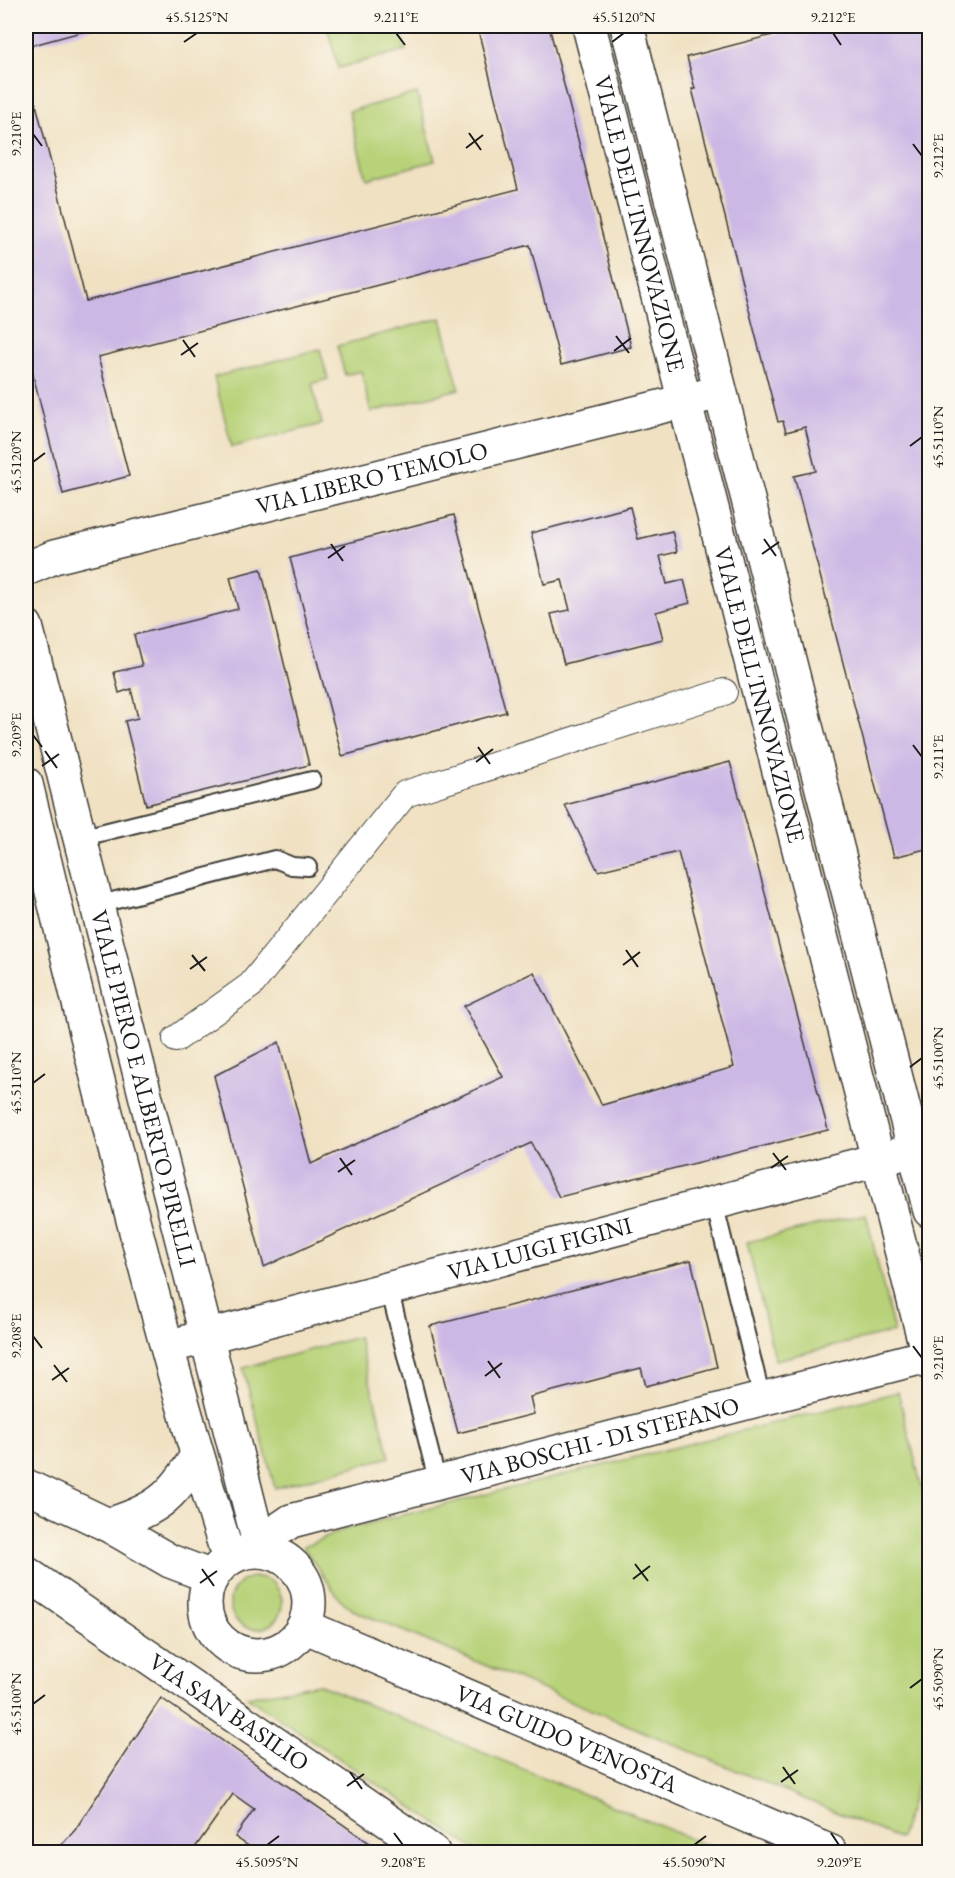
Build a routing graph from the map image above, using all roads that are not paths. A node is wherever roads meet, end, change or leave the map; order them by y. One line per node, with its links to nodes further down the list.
1 (589, 26): 4 (street, VIALE DELL'INNOVAZIONE)
2 (627, 26): 3 (street, VIALE DELL'INNOVAZIONE)
3 (721, 392): 4 (street, VIA LIBERO TEMOLO); 14 (street, VIALE DELL'INNOVAZIONE)
4 (684, 400): 5 (street, VIA LIBERO TEMOLO); 15 (street, VIALE DELL'INNOVAZIONE)
5 (26, 569)
6 (26, 626): 10 (street, VIALE PIERO E ALBERTO PIRELLI)
7 (724, 692): 13 (street)
8 (312, 780): 10 (lane)
9 (26, 784): 20 (street, VIALE PIERO E ALBERTO PIRELLI)
10 (80, 838): 12 (street, VIALE PIERO E ALBERTO PIRELLI)
11 (308, 867): 12 (lane)
12 (96, 905): 19 (street, VIALE PIERO E ALBERTO PIRELLI)
13 (176, 1039)
14 (913, 1150): 15 (street, VIA LUIGI FIGINI); 17 (street, VIALE DELL'INNOVAZIONE)
15 (876, 1160): 16 (street, VIA LUIGI FIGINI); 21 (street, VIALE DELL'INNOVAZIONE)
16 (714, 1202): 18 (street, VIA LUIGI FIGINI); 22 (lane, VIA BOSCHI - DI STEFANO)
17 (930, 1211)
18 (388, 1288): 19 (street, VIA LUIGI FIGINI); 24 (lane, VIA BOSCHI - DI STEFANO)
19 (206, 1336): 20 (street, VIA LUIGI FIGINI); 27 (street, VIALE PIERO E ALBERTO PIRELLI)
20 (166, 1347): 23 (street, VIALE PIERO E ALBERTO PIRELLI)
21 (928, 1360): 22 (street, VIA BOSCHI - DI STEFANO)
22 (762, 1400): 24 (street, VIA BOSCHI - DI STEFANO)
23 (197, 1455): 26 (street); 28 (street, VIALE PIERO E ALBERTO PIRELLI)
24 (438, 1484): 27 (street, VIA BOSCHI - DI STEFANO)
25 (26, 1486): 26 (street)
26 (108, 1525): 28 (street)
27 (264, 1552): 28 (street); 30 (street)
28 (221, 1568): 30 (street)
29 (26, 1573): 31 (street, VIA SAN BASILIO)
30 (304, 1626): 32 (street, VIA GUIDO VENOSTA)
31 (434, 1852)
32 (831, 1852)

